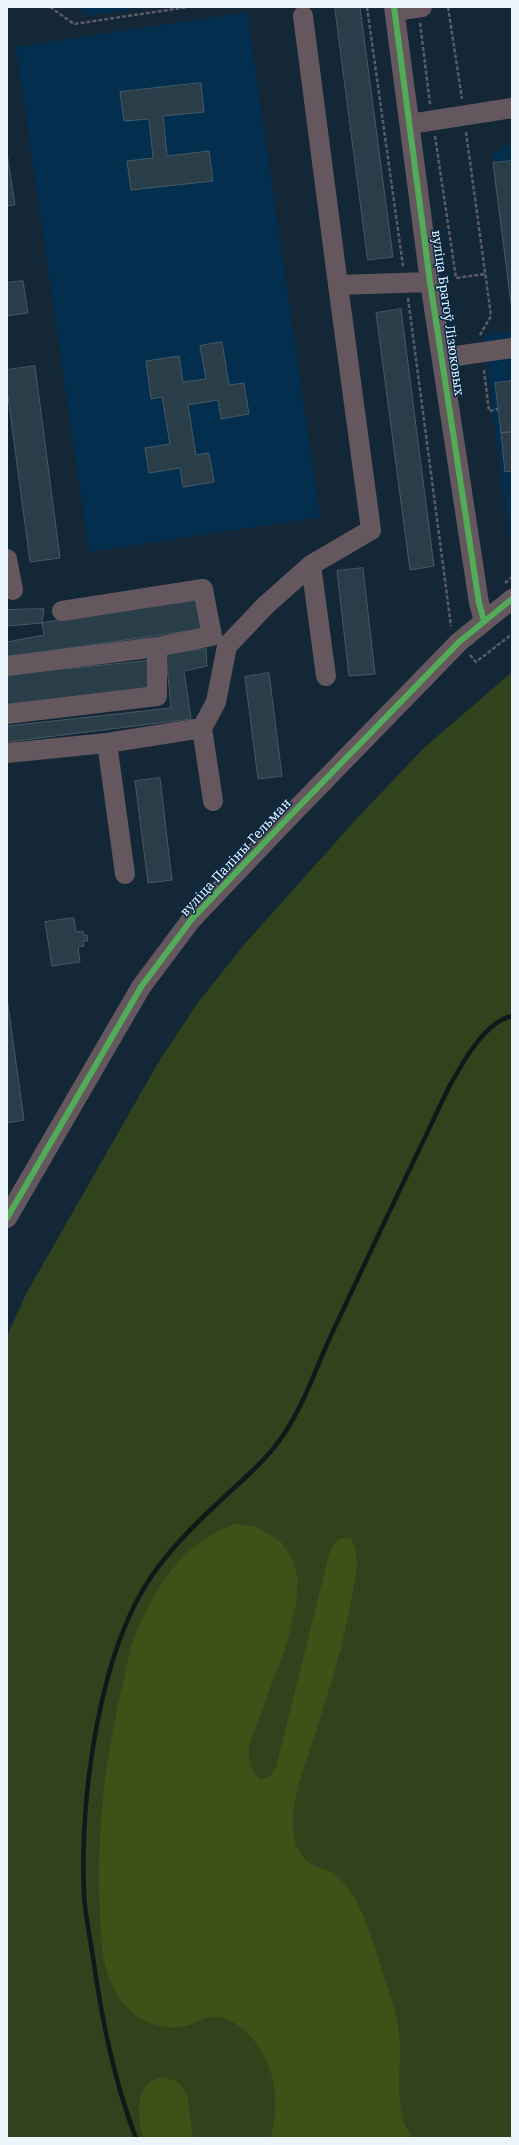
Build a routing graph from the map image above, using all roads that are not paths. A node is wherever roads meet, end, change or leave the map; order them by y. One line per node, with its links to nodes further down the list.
1 (420, 7): 2 (street)
2 (395, 9): 5 (street, вуліца Братоў Лізюковых)
3 (302, 16): 7 (street)
4 (512, 108): 5 (street)
5 (410, 124): 6 (street, вуліца Братоў Лізюковых)
6 (430, 282): 7 (street); 9 (street, вуліца Братоў Лізюковых)
7 (338, 285): 11 (street)
8 (512, 348): 9 (street)
9 (442, 358): 15 (street, вуліца Братоў Лізюковых)
10 (7, 559): 12 (street)
11 (311, 565): 16 (street); 19 (street)
12 (13, 590)
13 (512, 599): 15 (street, вуліца Паліны Гельман)
14 (62, 611): 16 (street)
15 (484, 621): 26 (street, вуліца Паліны Гельман)
16 (219, 641): 17 (street); 21 (street)
17 (157, 647): 18 (street); 20 (street)
18 (7, 666)
19 (326, 676)
20 (7, 714)
21 (202, 728): 22 (street); 24 (street)
22 (107, 743): 23 (street); 25 (street)
23 (7, 753)
24 (213, 801)
25 (125, 874)
26 (7, 1218)

